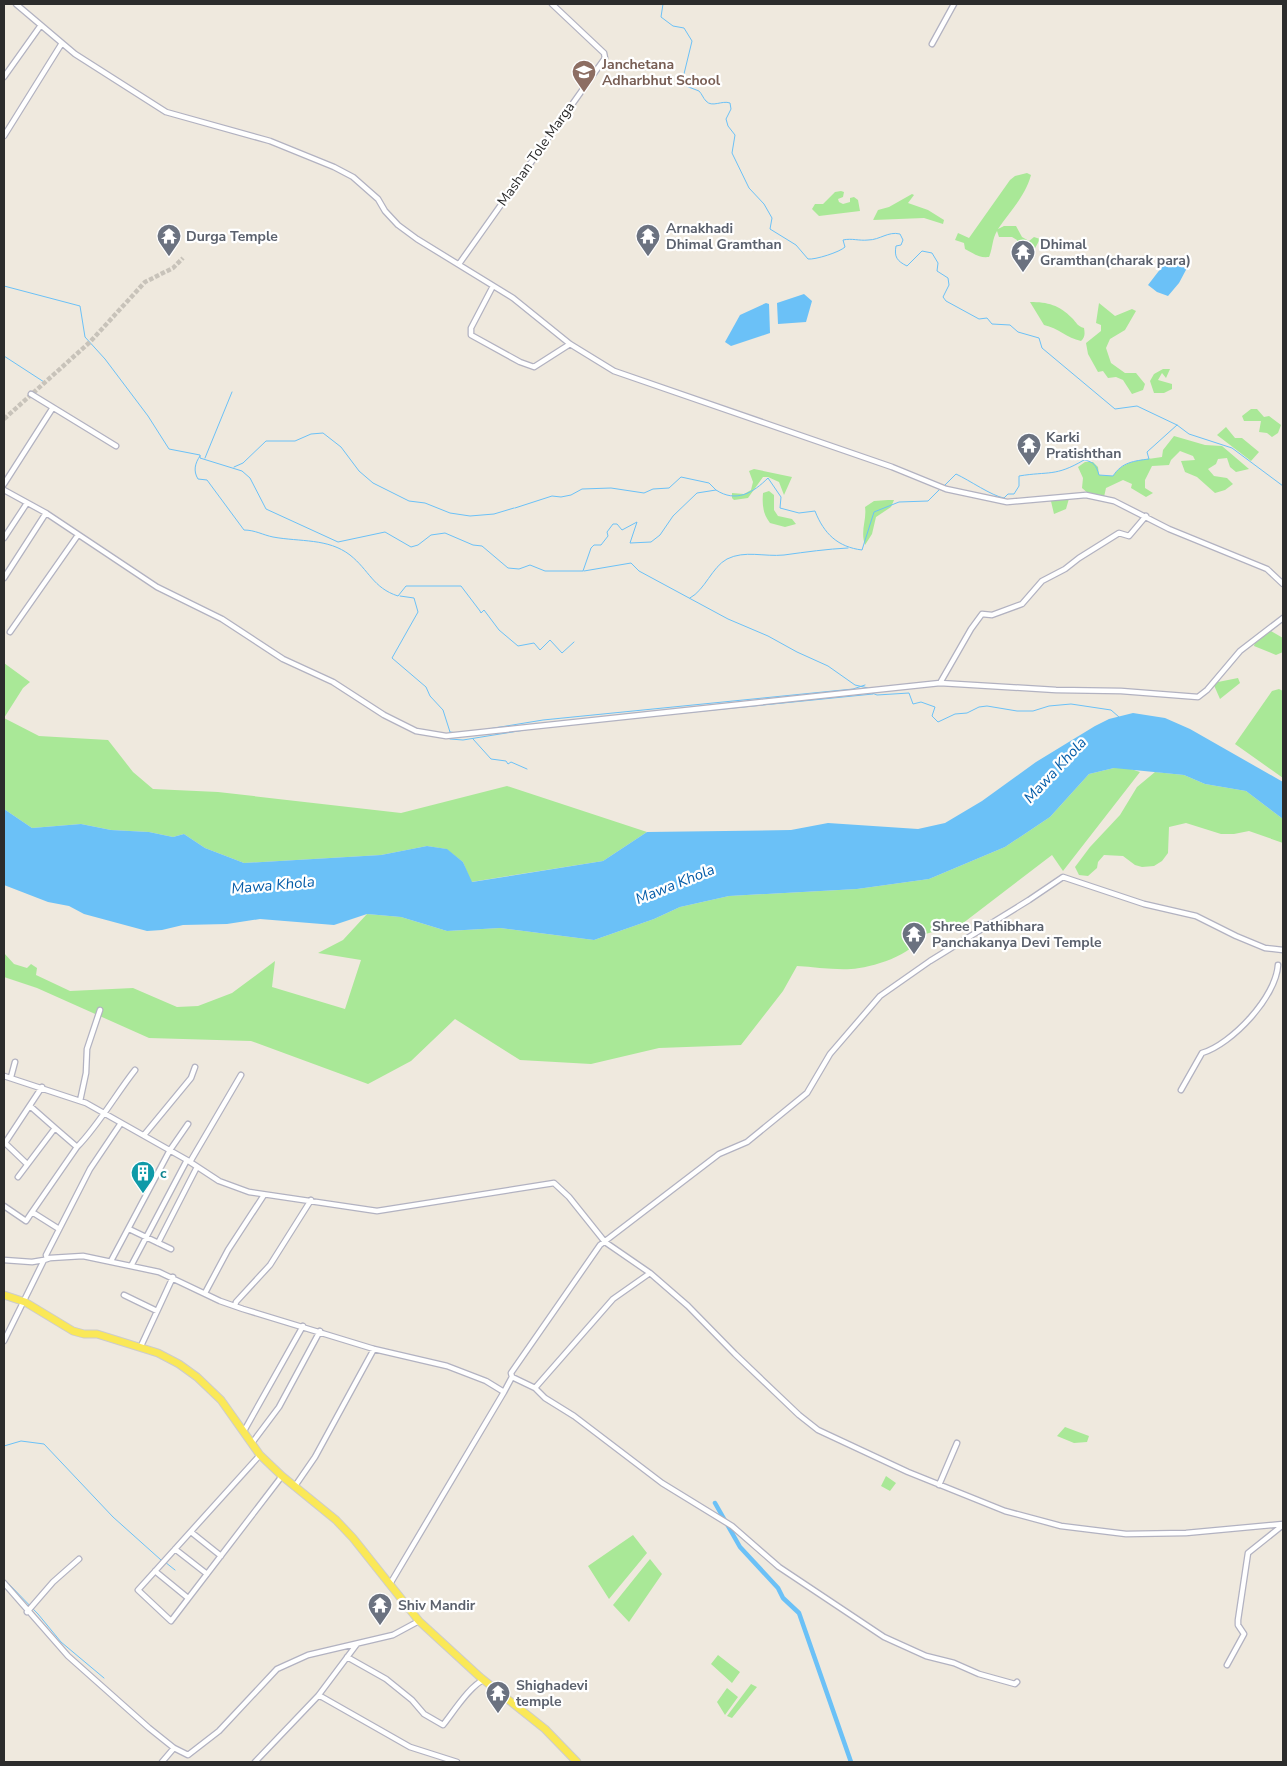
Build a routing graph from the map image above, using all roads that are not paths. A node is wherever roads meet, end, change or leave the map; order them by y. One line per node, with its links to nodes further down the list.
1 (16, 4): 4 (street)
2 (552, 4): 9 (street, Mashan Tole Marga)
3 (954, 4): 6 (street)
4 (41, 25): 5 (street); 7 (street)
5 (62, 43): 8 (street); 9 (street)
6 (932, 44)
7 (4, 77)
8 (4, 136)
9 (459, 264): 10 (street)
10 (493, 286): 11 (street); 11 (street)
11 (570, 344): 19 (street)
12 (31, 394): 13 (street)
13 (52, 409): 14 (street); 15 (street)
14 (116, 446)
15 (4, 484)
16 (4, 490): 17 (street)
17 (27, 502): 18 (street); 21 (street)
18 (46, 513): 20 (street); 22 (street)
19 (1146, 516): 23 (street); 26 (street)
20 (78, 535): 25 (street); 26 (street)
21 (4, 538)
22 (4, 578)
23 (1283, 584)
24 (1283, 618): 26 (street)
25 (10, 632)
26 (940, 683)
27 (1283, 950): 60 (street)
28 (1278, 965): 37 (street)
29 (100, 1010): 38 (street)
30 (15, 1062): 35 (street)
31 (196, 1067): 44 (street)
32 (135, 1070): 40 (street)
33 (241, 1075): 48 (street)
34 (4, 1076): 35 (street)
35 (11, 1077): 36 (street)
36 (42, 1087): 38 (street); 39 (street)
37 (1181, 1090)
38 (80, 1101): 40 (street)
39 (30, 1106): 43 (street); 45 (street)
40 (103, 1113): 41 (street); 46 (street)
41 (121, 1123): 44 (street); 56 (street)
42 (188, 1124): 47 (street)
43 (55, 1128): 46 (street); 49 (street)
44 (144, 1136): 47 (street)
45 (5, 1142): 49 (street)
46 (77, 1147): 55 (street)
47 (170, 1150): 48 (street); 57 (street)
48 (189, 1161): 50 (street); 58 (street)
49 (27, 1164): 51 (street)
50 (197, 1167): 52 (street); 59 (street)
51 (18, 1177)
52 (264, 1195): 53 (street); 68 (street)
53 (311, 1200): 60 (street); 72 (street)
54 (4, 1206): 55 (street)
55 (32, 1212): 56 (street)
56 (59, 1229): 63 (street)
57 (129, 1229): 58 (street); 64 (street)
58 (147, 1237): 59 (street); 65 (street)
59 (158, 1242): 61 (street)
60 (605, 1242): 66 (street); 79 (street)
61 (171, 1249)
62 (4, 1260): 63 (street)
63 (46, 1260): 64 (street); 71 (street)
64 (111, 1261): 65 (street)
65 (131, 1266): 67 (street)
66 (650, 1274): 80 (street); 87 (street)
67 (173, 1278): 68 (street); 73 (street)
68 (205, 1293): 72 (street)
69 (4, 1295): 71 (main road)
70 (124, 1296): 73 (street)
71 (25, 1302): 76 (street); 77 (main road)
72 (235, 1306): 74 (street)
73 (157, 1311): 77 (street)
74 (303, 1326): 75 (street); 82 (street)
75 (320, 1331): 78 (street); 83 (street)
76 (4, 1341)
77 (141, 1346): 82 (main road)
78 (374, 1348): 81 (street); 88 (street)
79 (512, 1376): 80 (street); 81 (street)
80 (535, 1388): 105 (street)
81 (504, 1392): 97 (street)
82 (244, 1431): 83 (main road)
83 (252, 1443): 85 (main road)
84 (957, 1443): 87 (street)
85 (260, 1455): 86 (main road); 90 (street)
86 (282, 1476): 88 (main road); 92 (street)
87 (939, 1485): 89 (street)
88 (295, 1486): 97 (main road)
89 (1283, 1524): 103 (street)
90 (191, 1532): 91 (street); 92 (street)
91 (176, 1549): 94 (street); 95 (street)
92 (221, 1556): 95 (street)
93 (79, 1559): 99 (street)
94 (155, 1571): 98 (street); 98 (street)
95 (207, 1574): 98 (street)
96 (4, 1583): 99 (street)
97 (390, 1584): 100 (main road)
98 (188, 1598)
99 (27, 1612): 107 (street)
100 (419, 1620): 101 (street); 104 (main road)
101 (357, 1644): 102 (street); 107 (street)
102 (347, 1657): 104 (street); 106 (street)
103 (1226, 1665)
104 (485, 1680): 111 (main road)
105 (1017, 1682)
106 (318, 1696): 109 (street); 110 (street)
107 (174, 1748): 108 (street)
108 (162, 1762)
109 (255, 1762)
110 (457, 1762)
111 (577, 1762)

